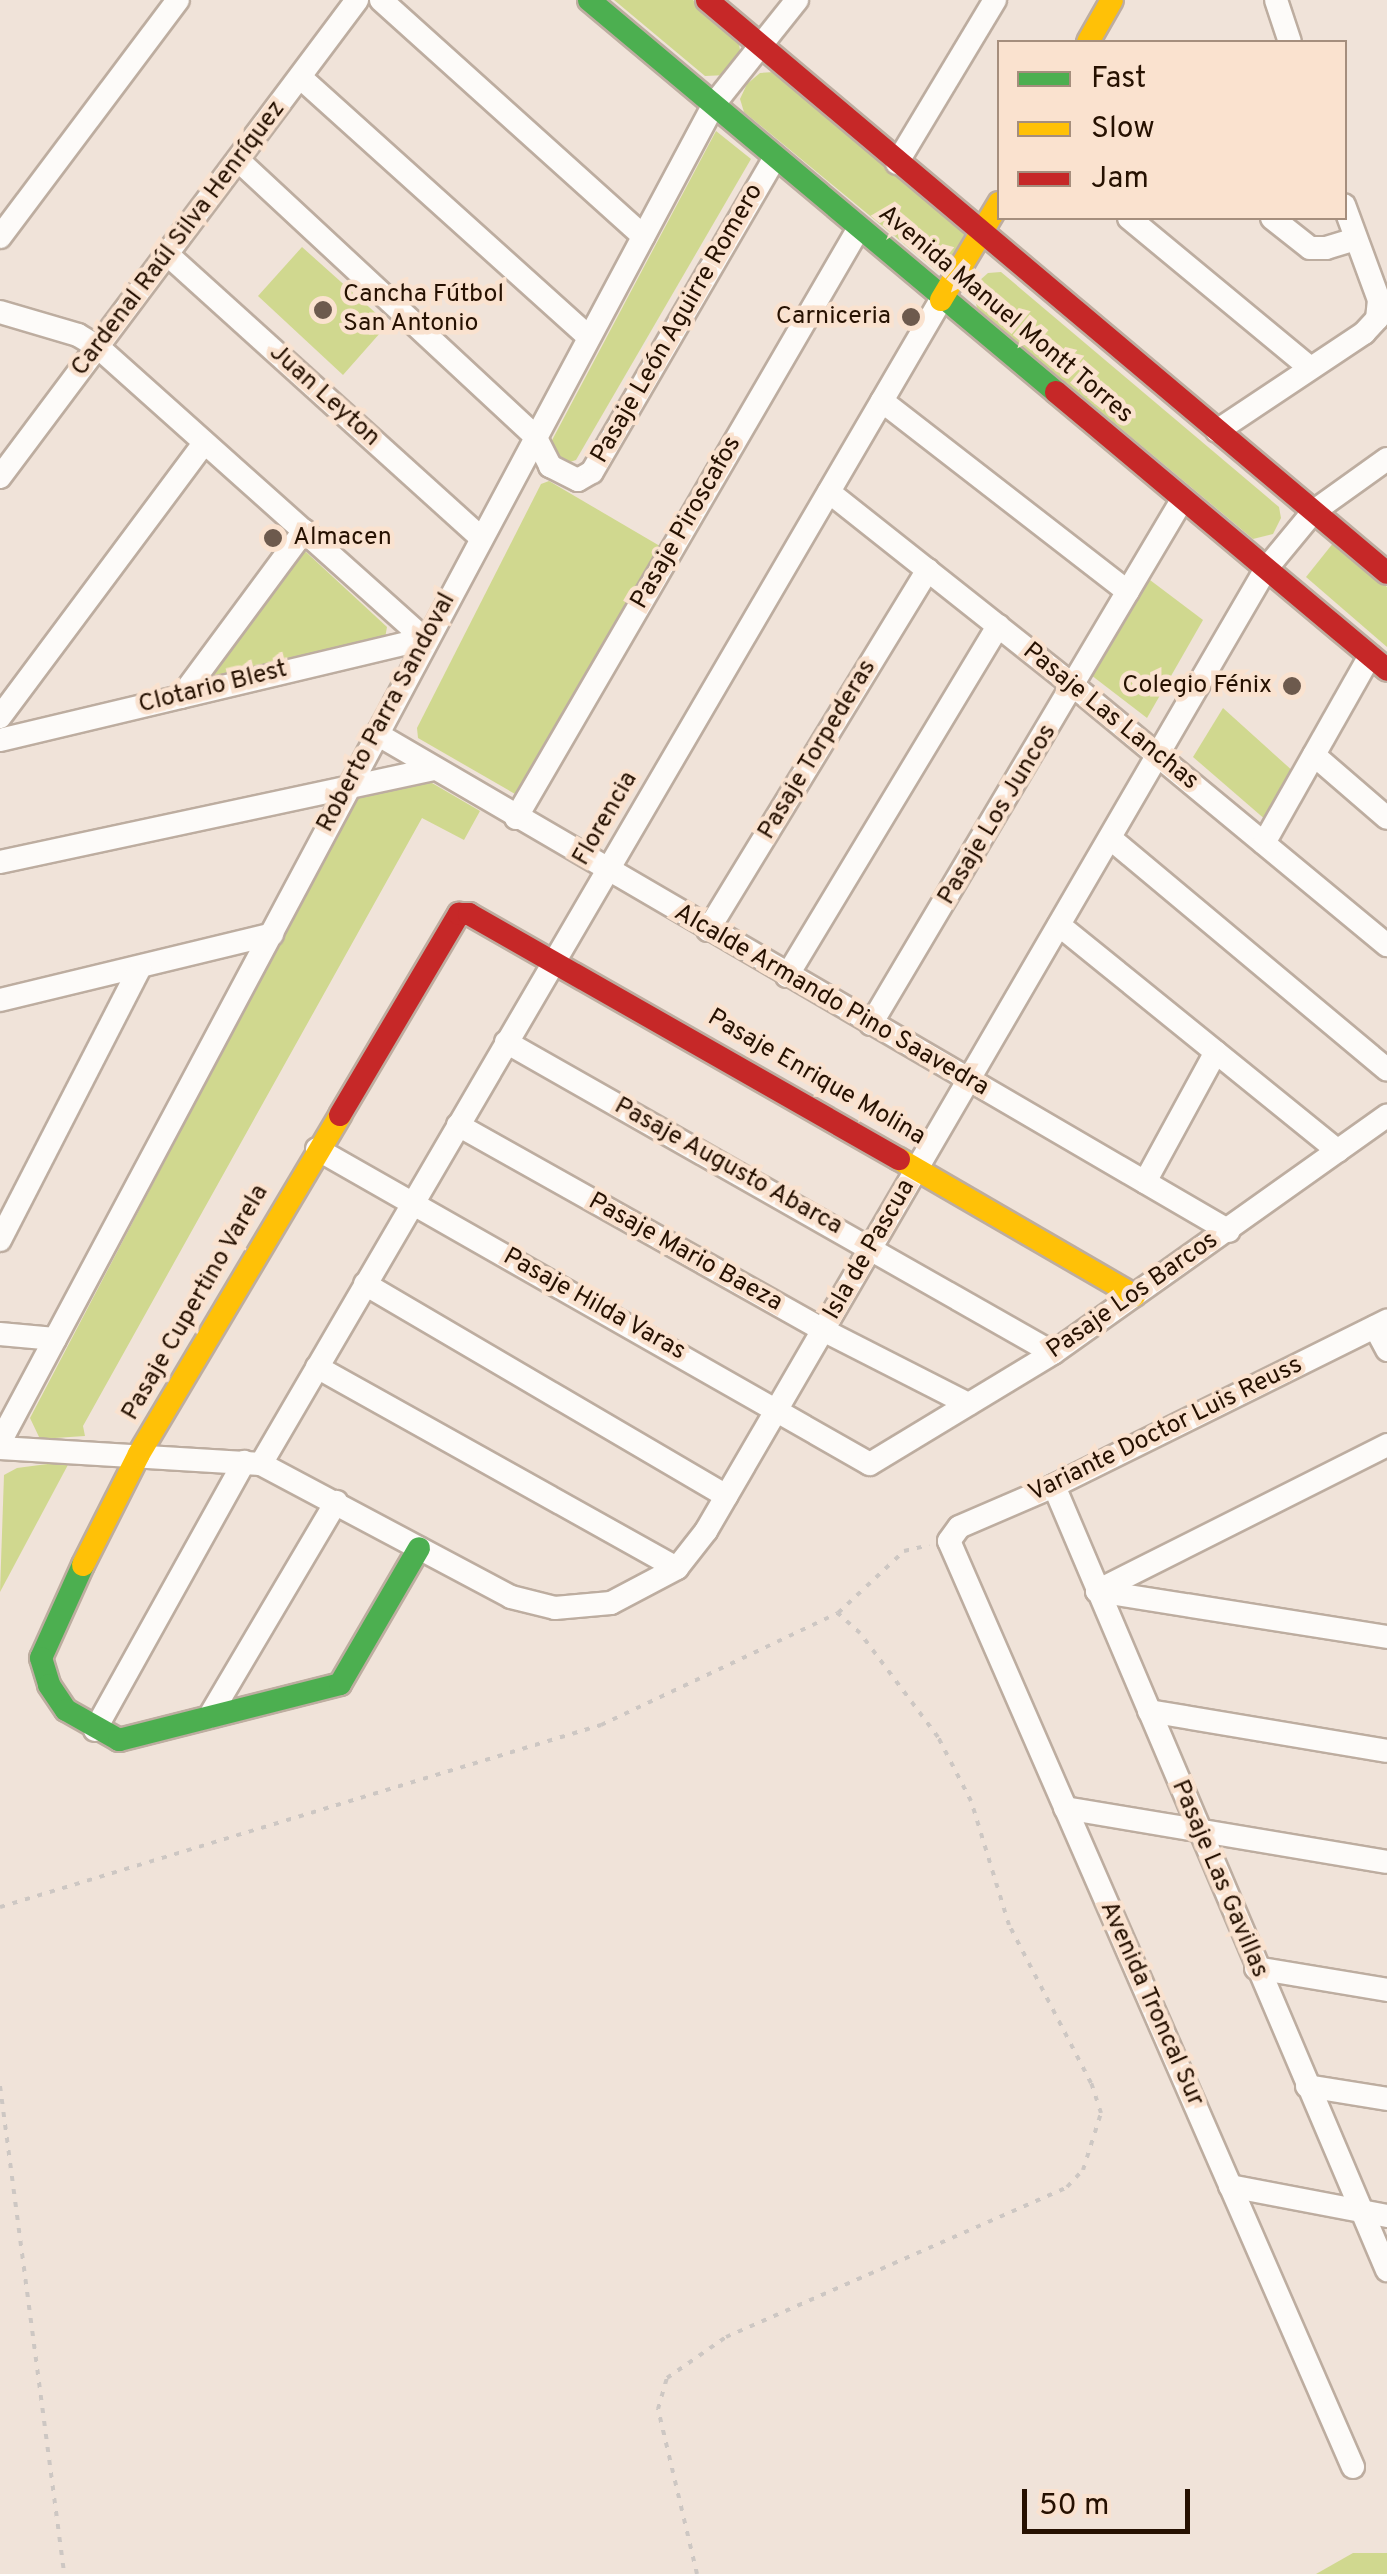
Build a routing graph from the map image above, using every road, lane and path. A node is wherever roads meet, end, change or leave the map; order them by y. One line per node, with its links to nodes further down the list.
1 (178, 0): 25 (street)
2 (358, 0): 13 (street, Cardenal Raúl Silva Henríquez)
3 (380, 0): 24 (street)
4 (589, 0): 14 (street, Avenida Manuel Montt Torres)
5 (708, 0): 12 (street, Avenida Manuel Montt Torres)
6 (797, 0): 12 (street, Roberto Parra Sandoval)
7 (995, 0): 17 (street)
8 (1112, 0): 10 (street)
9 (1276, 0): 11 (street)
10 (1089, 40)
11 (1289, 40)
12 (760, 48): 14 (street, Roberto Parra Sandoval); 17 (street, Avenida Manuel Montt Torres)
13 (300, 76): 16 (street, Cardenal Raúl Silva Henríquez); 30 (street)
14 (714, 104): 15 (street, Avenida Manuel Montt Torres); 24 (street, Roberto Parra Sandoval)
15 (776, 157): 22 (street, Avenida Manuel Montt Torres); 35 (street, Pasaje León Aguirre Romero)
16 (238, 160): 27 (street, Cardenal Raúl Silva Henríquez); 35 (street)
17 (897, 163): 23 (street, Avenida Manuel Montt Torres)
18 (997, 208): 23 (street, Florencia)
19 (1347, 214): 26 (street)
20 (1130, 220): 32 (street)
21 (1275, 220): 26 (street)
22 (859, 228): 28 (street, Avenida Manuel Montt Torres); 60 (street, Pasaje Piroscafos)
23 (982, 234): 28 (street, Florencia); 34 (street, Avenida Manuel Montt Torres)
24 (643, 236): 30 (street, Roberto Parra Sandoval)
25 (0, 237)
26 (1356, 240): 32 (street)
27 (167, 254): 31 (street, Cardenal Raúl Silva Henríquez); 43 (street, Juan Leyton)
28 (942, 300): 33 (street, Florencia); 40 (street, Avenida Manuel Montt Torres)
29 (0, 312): 31 (street)
30 (588, 336): 35 (street, Roberto Parra Sandoval)
31 (98, 347): 36 (street); 38 (street, Cardenal Raúl Silva Henríquez)
32 (1309, 367): 34 (street)
33 (882, 401): 39 (street, Florencia); 47 (street)
34 (1218, 432): 41 (street, Avenida Manuel Montt Torres)
35 (535, 436): 43 (street, Roberto Parra Sandoval)
36 (204, 444): 42 (street); 53 (street)
37 (1387, 459): 41 (street, Isla de Pascua)
38 (0, 478)
39 (829, 492): 45 (street, Pasaje Las Lanchas); 65 (street, Florencia)
40 (1182, 500): 44 (street, Avenida Manuel Montt Torres); 47 (street, Pasaje Los Juncos)
41 (1314, 512): 44 (street, Isla de Pascua); 46 (street, Avenida Manuel Montt Torres)
42 (304, 531): 49 (street); 52 (street)
43 (480, 537): 49 (street, Roberto Parra Sandoval)
44 (1266, 569): 50 (street, Avenida Manuel Montt Torres); 56 (street, Isla de Pascua)
45 (928, 570): 48 (street, Pasaje Las Lanchas); 68 (street, Pasaje Torpederas)
46 (1387, 574)
47 (1128, 592): 51 (street, Pasaje Los Juncos)
48 (998, 626): 51 (street, Pasaje Las Lanchas); 73 (street)
49 (425, 638): 52 (street, Clotario Blest); 54 (street, Roberto Parra Sandoval)
50 (1379, 663): 57 (street)
51 (1075, 687): 56 (street, Pasaje Las Lanchas); 75 (street, Pasaje Los Juncos)
52 (181, 697): 55 (street, Clotario Blest)
53 (0, 717)
54 (377, 734): 58 (street, Alcalde Armando Pino Saavedra); 59 (street, Roberto Parra Sandoval)
55 (0, 740)
56 (1158, 755): 62 (street, Isla de Pascua); 63 (street, Pasaje Las Lanchas)
57 (1314, 755): 61 (street); 63 (street)
58 (435, 769): 59 (street); 60 (street, Alcalde Armando Pino Saavedra)
59 (350, 785): 64 (street); 69 (street, Roberto Parra Sandoval)
60 (516, 818): 65 (street, Alcalde Armando Pino Saavedra)
61 (1387, 818)
62 (1110, 838): 67 (street, Isla de Pascua); 78 (street)
63 (1264, 844): 70 (street, Pasaje Las Lanchas)
64 (0, 862)
65 (606, 872): 68 (street, Alcalde Armando Pino Saavedra); 71 (street, Florencia)
66 (469, 914): 71 (street, Pasaje Enrique Molina); 82 (street, Pasaje Cupertino Varela)
67 (1059, 924): 77 (street); 79 (street, Isla de Pascua)
68 (708, 930): 73 (street, Alcalde Armando Pino Saavedra)
69 (272, 934): 72 (street); 95 (street, Roberto Parra Sandoval)
70 (1387, 945)
71 (553, 960): 76 (street, Florencia); 84 (street, Pasaje Enrique Molina)
72 (140, 968): 74 (street); 88 (street)
73 (787, 976): 75 (street, Alcalde Armando Pino Saavedra)
74 (0, 1000)
75 (871, 1024): 79 (street, Alcalde Armando Pino Saavedra)
76 (506, 1042): 81 (street, Florencia); 89 (street, Pasaje Augusto Abarca)
77 (1216, 1052): 83 (street); 85 (street)
78 (1387, 1070)
79 (968, 1080): 84 (street, Isla de Pascua); 85 (street, Alcalde Armando Pino Saavedra)
80 (1387, 1116): 83 (street, Pasaje Los Barcos)
81 (458, 1124): 86 (street, Florencia); 93 (street, Pasaje Mario Baeza)
82 (318, 1149): 86 (street, Pasaje Hilda Varas); 103 (street, Pasaje Cupertino Varela)
83 (1338, 1152): 87 (street, Pasaje Los Barcos)
84 (918, 1168): 89 (street, Isla de Pascua); 91 (street, Pasaje Enrique Molina)
85 (1145, 1182): 87 (street, Alcalde Armando Pino Saavedra)
86 (412, 1203): 90 (street, Florencia); 100 (street, Pasaje Hilda Varas)
87 (1229, 1230): 91 (street, Pasaje Los Barcos)
88 (0, 1240)
89 (871, 1247): 93 (street, Isla de Pascua); 97 (street, Pasaje Augusto Abarca)
90 (365, 1284): 98 (street, Florencia); 107 (street)
91 (1134, 1295): 97 (street, Pasaje Los Barcos)
92 (1381, 1324): 96 (street); 106 (street, Variante Doctor Luis Reuss)
93 (823, 1330): 99 (street, Pasaje Mario Baeza); 100 (street, Isla de Pascua)
94 (0, 1334): 95 (street)
95 (55, 1338): 101 (street, Roberto Parra Sandoval)
96 (1387, 1350)
97 (1052, 1353): 99 (street, Pasaje Los Barcos)
98 (317, 1366): 104 (street, Florencia); 111 (street)
99 (968, 1404): 105 (street, Pasaje Los Barcos)
100 (777, 1408): 105 (street, Pasaje Hilda Varas); 107 (street, Isla de Pascua)
101 (0, 1445): 103 (street)
102 (1387, 1445): 112 (street)
103 (139, 1454): 104 (street); 117 (street, Pasaje Cupertino Varela)
104 (252, 1463): 108 (street, Isla de Pascua); 117 (street, Florencia)
105 (870, 1464)
106 (1054, 1486): 109 (street, Variante Doctor Luis Reuss); 112 (street, Pasaje Las Gavillas)
107 (726, 1496): 111 (street, Isla de Pascua)
108 (336, 1502): 110 (street, Isla de Pascua); 116 (street)
109 (948, 1541): 113 (path); 119 (street, Avenida Troncal Sur)
110 (419, 1548): 111 (street, Isla de Pascua); 116 (street)
111 (677, 1568)
112 (1097, 1592): 114 (street); 115 (street, Pasaje Las Gavillas)
113 (838, 1613): 122 (path); 134 (path)
114 (1387, 1637)
115 (1149, 1711): 118 (street); 120 (street, Pasaje Las Gavillas)
116 (209, 1717): 117 (street)
117 (95, 1730)
118 (1387, 1751)
119 (1065, 1808): 120 (street); 128 (street, Avenida Troncal Sur)
120 (1197, 1831): 121 (street); 123 (street, Pasaje Las Gavillas)
121 (1386, 1855)
122 (0, 1907)
123 (1256, 1968): 124 (street); 126 (street, Pasaje Las Gavillas)
124 (1387, 1990)
125 (0, 2086): 133 (path)
126 (1307, 2086): 127 (street); 129 (street, Pasaje Las Gavillas)
127 (1387, 2099)
128 (1230, 2186): 129 (street); 132 (street, Avenida Troncal Sur)
129 (1362, 2212): 130 (street); 131 (street, Pasaje Las Gavillas)
130 (1387, 2216)
131 (1387, 2270)
132 (1353, 2467)
133 (64, 2574)
134 (697, 2574)

